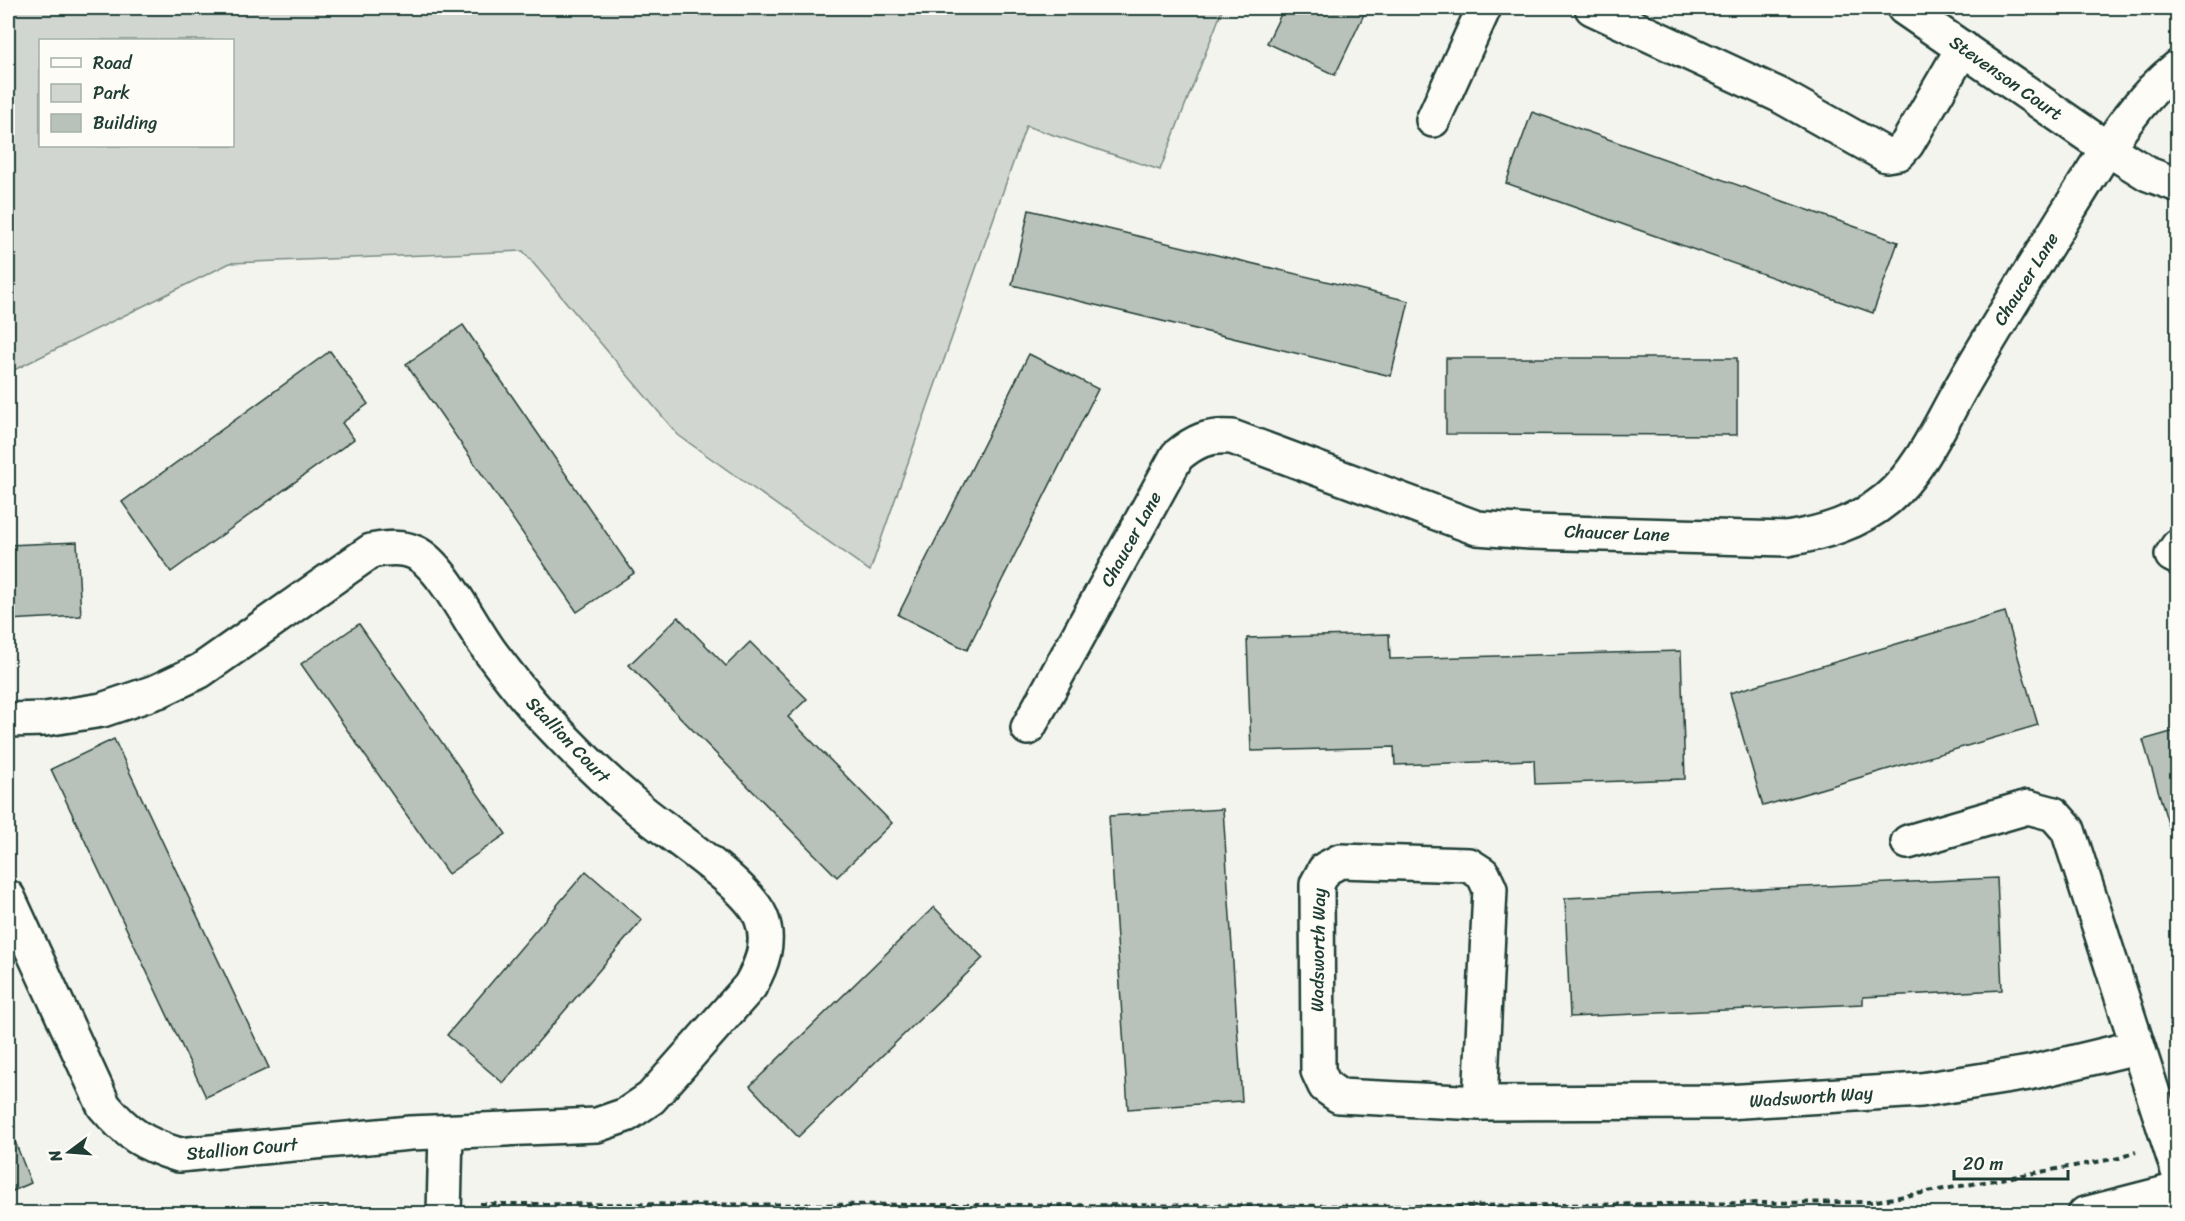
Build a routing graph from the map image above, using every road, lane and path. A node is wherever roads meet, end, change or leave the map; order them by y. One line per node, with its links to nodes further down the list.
1 (1484, 8): 6 (street)
2 (1592, 8): 4 (street)
3 (1904, 8): 4 (street, Stevenson Court)
4 (1963, 48): 7 (street, Stevenson Court)
5 (2178, 67): 7 (street, Chaucer Lane)
6 (1433, 120)
7 (2108, 149): 8 (street); 12 (street, Chaucer Lane)
8 (2178, 185)
9 (2178, 546): 10 (street)
10 (2178, 558)
11 (8, 720): 17 (street, Stallion Court)
12 (1028, 728)
13 (1908, 842): 15 (street)
14 (8, 897): 17 (street, Stallion Court)
15 (2137, 1047): 16 (street, Wadsworth Way); 18 (street)
16 (1480, 1103): 16 (street, Wadsworth Way)
17 (446, 1132): 20 (street)
18 (2173, 1156): 20 (path)
19 (2178, 1190): 22 (street)
20 (444, 1210): 21 (path)
21 (297, 1214)
22 (2085, 1214)

